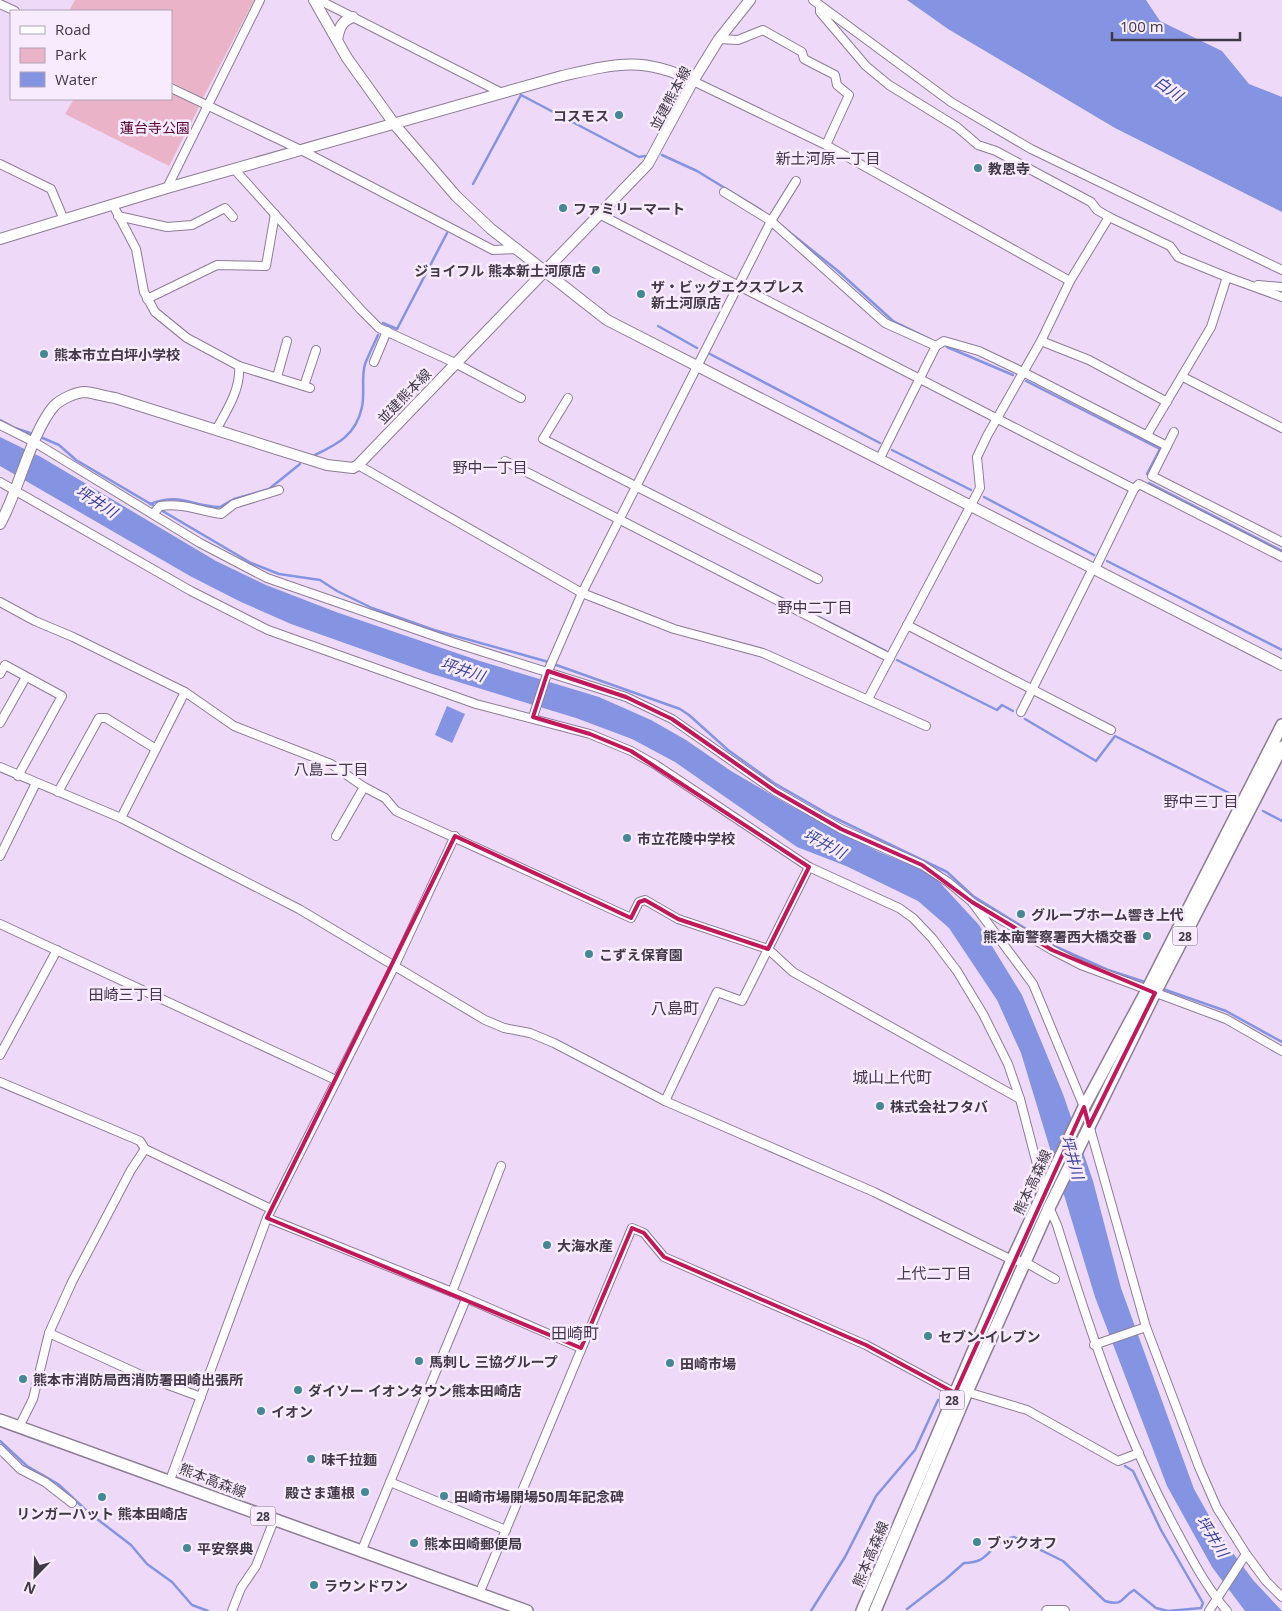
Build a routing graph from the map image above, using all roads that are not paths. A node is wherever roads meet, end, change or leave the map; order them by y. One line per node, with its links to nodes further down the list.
1 (260, 0): 15 (street)
2 (314, 0): 11 (street)
3 (319, 0): 9 (street)
4 (750, 0): 10 (street, 並建熊本線)
5 (813, 0): 7 (street)
6 (0, 4): 8 (street)
7 (820, 6): 28 (street); 35 (street)
8 (13, 10)
9 (353, 18): 11 (street); 14 (street)
10 (719, 39): 12 (street, 並建熊本線); 17 (street)
11 (337, 40): 16 (street)
12 (693, 80): 14 (street); 17 (street); 26 (street, 並建熊本線)
13 (172, 88): 15 (street)
14 (502, 93): 16 (street)
15 (206, 105): 18 (street); 22 (street)
16 (395, 125): 18 (street); 33 (street)
17 (826, 145): 37 (street)
18 (303, 151): 20 (street); 33 (street)
19 (0, 164): 30 (street)
20 (235, 170): 22 (street); 25 (street)
21 (796, 182): 31 (street)
22 (167, 188): 24 (street)
23 (724, 192): 31 (street)
24 (113, 205): 27 (street); 30 (street)
25 (275, 214): 42 (street); 43 (street)
26 (599, 214): 34 (street, 並建熊本線); 39 (street)
27 (118, 216): 29 (street); 42 (street)
28 (1109, 217): 36 (street); 37 (street)
29 (233, 218)
30 (64, 220): 32 (street)
31 (771, 221): 39 (street); 46 (street)
32 (0, 239)
33 (518, 249): 34 (street)
34 (543, 270): 49 (street, 並建熊本線); 51 (street)
35 (1282, 270)
36 (1227, 277): 38 (street); 54 (street)
37 (1070, 281): 45 (street)
38 (1249, 284): 40 (street); 41 (street)
39 (737, 287): 51 (street); 55 (street)
40 (1282, 288)
41 (1282, 297)
42 (147, 299): 50 (street)
43 (387, 331): 48 (street); 49 (street)
44 (287, 341): 53 (street)
45 (1041, 341): 52 (street); 58 (street)
46 (936, 346): 52 (street); 55 (street)
47 (316, 350): 53 (street)
48 (374, 362)
49 (455, 363): 56 (street); 69 (street, 並建熊本線)
50 (239, 366): 53 (street); 62 (street)
51 (695, 366): 67 (street); 72 (street)
52 (1023, 372): 59 (street); 64 (street)
53 (277, 377)
54 (1183, 377): 58 (street); 61 (street)
55 (919, 380): 59 (street); 67 (street)
56 (521, 398)
57 (568, 398): 72 (street)
58 (1167, 402): 64 (street)
59 (996, 418): 73 (street); 76 (street)
60 (0, 425): 65 (street)
61 (1282, 428)
62 (216, 430): 65 (street); 69 (street)
63 (1174, 432): 66 (street)
64 (1147, 436): 66 (street)
65 (34, 445): 75 (street); 77 (street)
66 (1167, 446): 70 (street)
67 (879, 460): 76 (street)
68 (505, 462): 78 (street)
69 (358, 465): 84 (street)
70 (1152, 476): 73 (street); 80 (street)
71 (0, 482): 75 (street)
72 (635, 487): 78 (street); 83 (street)
73 (1136, 487): 81 (street); 82 (street)
74 (279, 490): 77 (street)
75 (16, 491): 79 (street); 96 (street)
76 (972, 506): 82 (street); 86 (street)
77 (153, 514): 90 (street)
78 (619, 521): 84 (street); 87 (street)
79 (0, 524)
80 (1282, 542)
81 (1282, 557)
82 (1094, 569): 88 (street); 92 (street)
83 (818, 579)
84 (582, 593): 90 (street); 94 (street)
85 (0, 602): 93 (street)
86 (907, 626): 87 (street); 92 (street)
87 (890, 658): 94 (street)
88 (1282, 665)
89 (0, 674): 91 (street)
90 (547, 674): 96 (street); 113 (street)
91 (26, 676): 97 (street); 104 (street)
92 (1032, 690): 95 (street); 100 (street)
93 (184, 692): 102 (street); 106 (street)
94 (868, 699): 99 (street)
95 (1021, 712)
96 (534, 714): 112 (street)
97 (0, 723)
98 (1282, 725): 118 (main road, 熊本高森線 / 28)
99 (926, 726)
100 (1111, 730)
101 (1282, 747): 118 (main road, 熊本高森線 / 28)
102 (156, 749): 107 (street); 108 (street)
103 (0, 767): 104 (street)
104 (18, 776): 105 (street)
105 (36, 784): 107 (street); 111 (street)
106 (364, 787): 109 (street); 110 (street)
107 (58, 792): 108 (street)
108 (121, 818): 117 (street)
109 (336, 836)
110 (455, 836): 116 (street); 117 (street)
111 (0, 856)
112 (809, 867): 116 (street); 123 (street)
113 (972, 902): 118 (street); 125 (street)
114 (0, 924): 115 (street)
115 (57, 950): 120 (street); 121 (street)
116 (768, 950): 123 (street); 124 (street)
117 (394, 967): 121 (street); 124 (street)
118 (1151, 992): 119 (street); 125 (main road, 熊本高森線 / 28); 126 (main road, 熊本高森線 / 28)
119 (1282, 1051)
120 (0, 1055)
121 (336, 1080): 131 (street)
122 (0, 1082): 127 (street)
123 (1020, 1099): 129 (street)
124 (665, 1101): 133 (street)
125 (1084, 1107): 126 (street); 129 (main road, 熊本高森線 / 28)
126 (1089, 1126): 130 (main road, 熊本高森線 / 28); 138 (street)
127 (144, 1149): 131 (street); 139 (street)
128 (501, 1166): 136 (street)
129 (1044, 1191): 130 (street); 133 (main road, 熊本高森線 / 28)
130 (1049, 1208): 134 (main road, 熊本高森線 / 28); 140 (street)
131 (271, 1210): 132 (street)
132 (267, 1218): 136 (street); 143 (street)
133 (1012, 1260): 134 (street); 142 (main road, 熊本高森線 / 28)
134 (1025, 1262): 135 (street); 142 (main road, 熊本高森線 / 28)
135 (1054, 1279)
136 (452, 1292): 137 (street)
137 (466, 1299): 141 (street); 149 (street)
138 (1143, 1328): 140 (street); 154 (street)
139 (49, 1333): 143 (street); 145 (street)
140 (1096, 1344): 147 (street)
141 (581, 1348): 142 (street); 152 (street)
142 (961, 1393): 147 (street); 160 (main road, 熊本高森線 / 28); 161 (main road, 熊本高森線 / 28)
143 (201, 1397): 148 (street)
144 (0, 1420): 145 (main road, 熊本高森線 / 28)
145 (19, 1427): 148 (main road, 熊本高森線 / 28)
146 (0, 1449): 150 (street)
147 (1139, 1453): 157 (street)
148 (170, 1480): 151 (main road, 熊本高森線 / 28)
149 (390, 1482): 152 (street); 153 (street)
150 (72, 1503)
151 (274, 1520): 153 (main road, 熊本高森線 / 28); 158 (street)
152 (506, 1530): 155 (street)
153 (361, 1552): 155 (main road, 熊本高森線 / 28)
154 (1244, 1556): 156 (street); 157 (street)
155 (479, 1594): 159 (main road, 熊本高森線 / 28)
156 (1282, 1597)
157 (1217, 1599): 164 (street); 165 (street)
158 (232, 1611)
159 (527, 1611)
160 (862, 1611)
161 (875, 1611)
162 (1047, 1611): 163 (street)
163 (1064, 1611)
164 (1209, 1611)
165 (1227, 1611)

